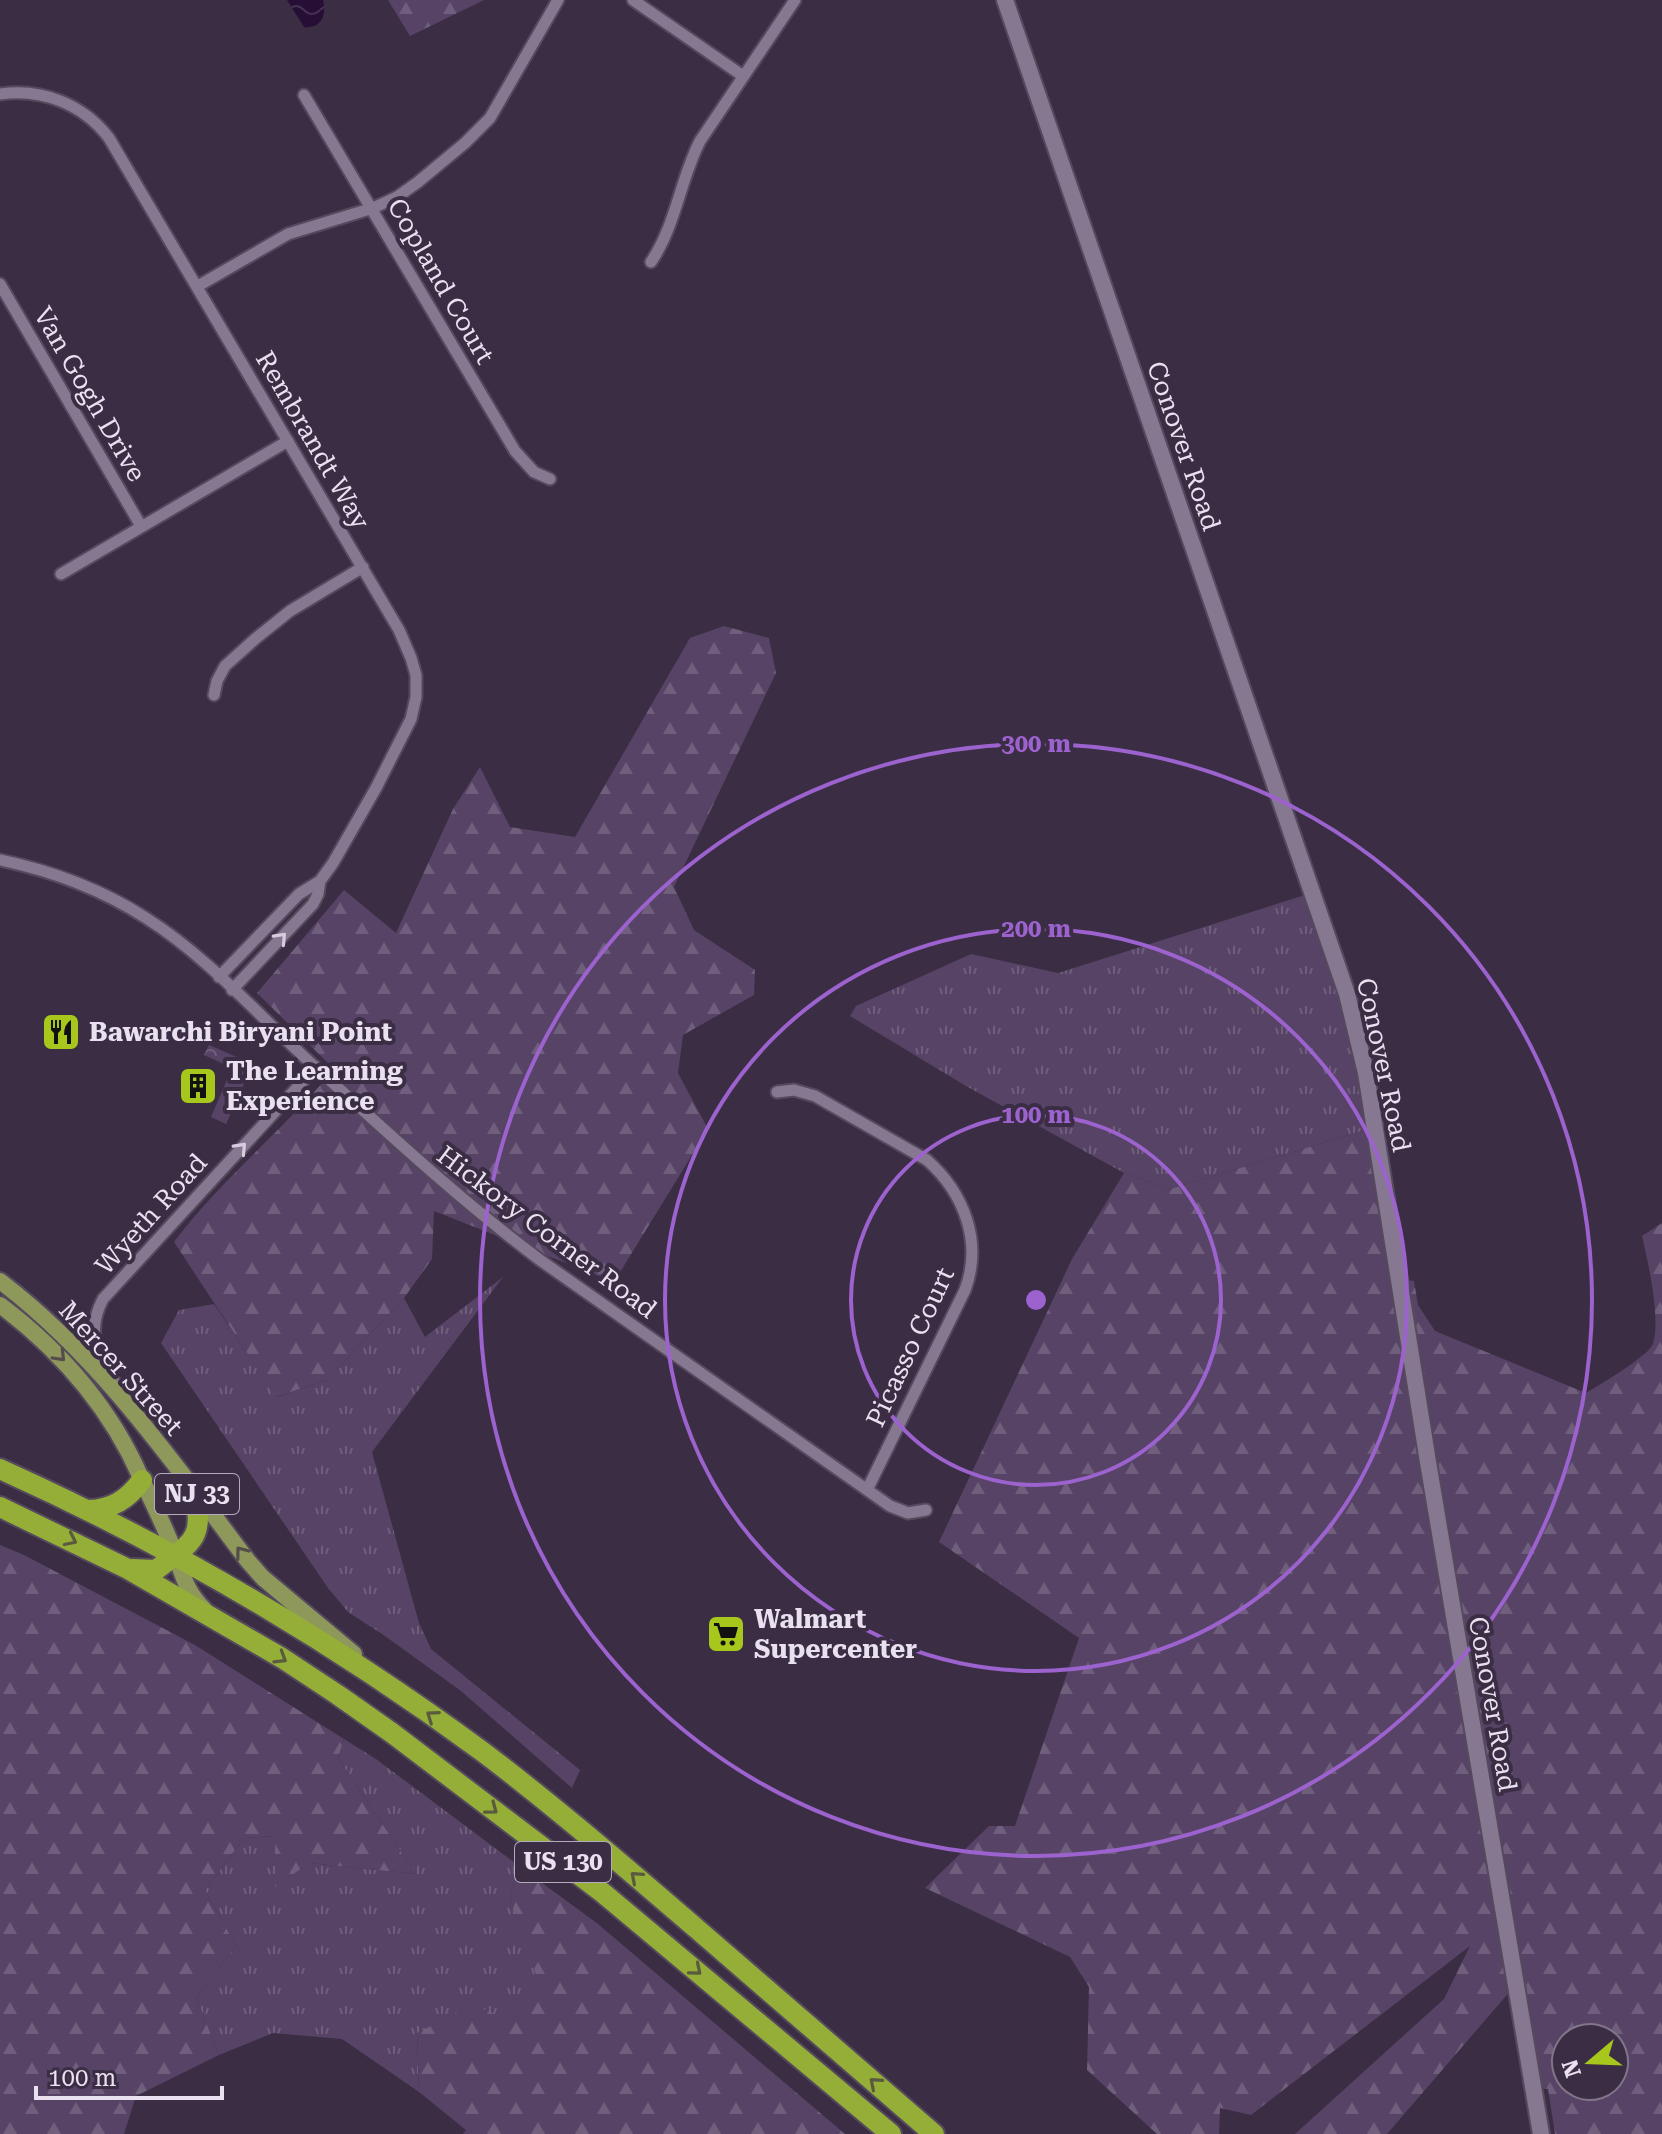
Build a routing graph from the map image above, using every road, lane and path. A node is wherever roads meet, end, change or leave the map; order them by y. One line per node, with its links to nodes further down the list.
1 (558, 0): 8 (street)
2 (633, 0): 5 (street)
3 (795, 0): 5 (street)
4 (1005, 0): 42 (street, Conover Road)
5 (743, 76): 9 (street)
6 (0, 94): 11 (street, Rembrandt Way)
7 (304, 95): 8 (street, Copland Court)
8 (373, 208): 11 (street); 13 (street, Copland Court)
9 (651, 262)
10 (0, 284): 14 (street, Van Gogh Drive)
11 (198, 286): 12 (street, Rembrandt Way)
12 (288, 441): 14 (street); 15 (street, Rembrandt Way)
13 (550, 479)
14 (141, 526): 16 (street)
15 (363, 567): 17 (street); 19 (street, Rembrandt Way)
16 (61, 574)
17 (214, 695)
18 (0, 860): 20 (street, Hickory Corner Road)
19 (320, 881): 20 (street, Rembrandt Way); 21 (street, Rembrandt Way, one-way to 19)
20 (219, 977): 21 (street, Hickory Corner Road)
21 (232, 990): 22 (street, Hickory Corner Road)
22 (316, 1067): 26 (street, Wyeth Road, one-way to 22); 30 (street, Hickory Corner Road)
23 (777, 1092): 30 (street, Picasso Court)
24 (0, 1281): 26 (main road, Mercer Street / NJ 33)
25 (0, 1305): 28 (main road, Mercer Street / NJ 33, one-way to 28)
26 (134, 1412): 29 (main road, Mercer Street / NJ 33)
27 (0, 1469): 32 (highway, US 130)
28 (142, 1480): 32 (highway); 34 (main road, Mercer Street / NJ 33)
29 (194, 1490): 34 (highway); 37 (main road, Mercer Street / NJ 33, one-way to 29)
30 (867, 1490): 33 (street, Hickory Corner Road)
31 (0, 1507): 35 (highway, US 130, one-way to 35)
32 (87, 1510): 34 (highway, US 130)
33 (926, 1510)
34 (176, 1555): 35 (highway); 36 (main road, Mercer Street / NJ 33); 37 (highway, US 130)
35 (128, 1569): 36 (highway, US 130)
36 (213, 1618): 39 (highway, US 130, one-way to 39)
37 (404, 1696): 38 (highway, US 130, one-way to 37)
38 (835, 2049): 39 (street); 41 (highway, US 130, one-way to 38)
39 (816, 2071): 40 (highway, US 130)
40 (891, 2134)
41 (934, 2134)
42 (1541, 2134)

